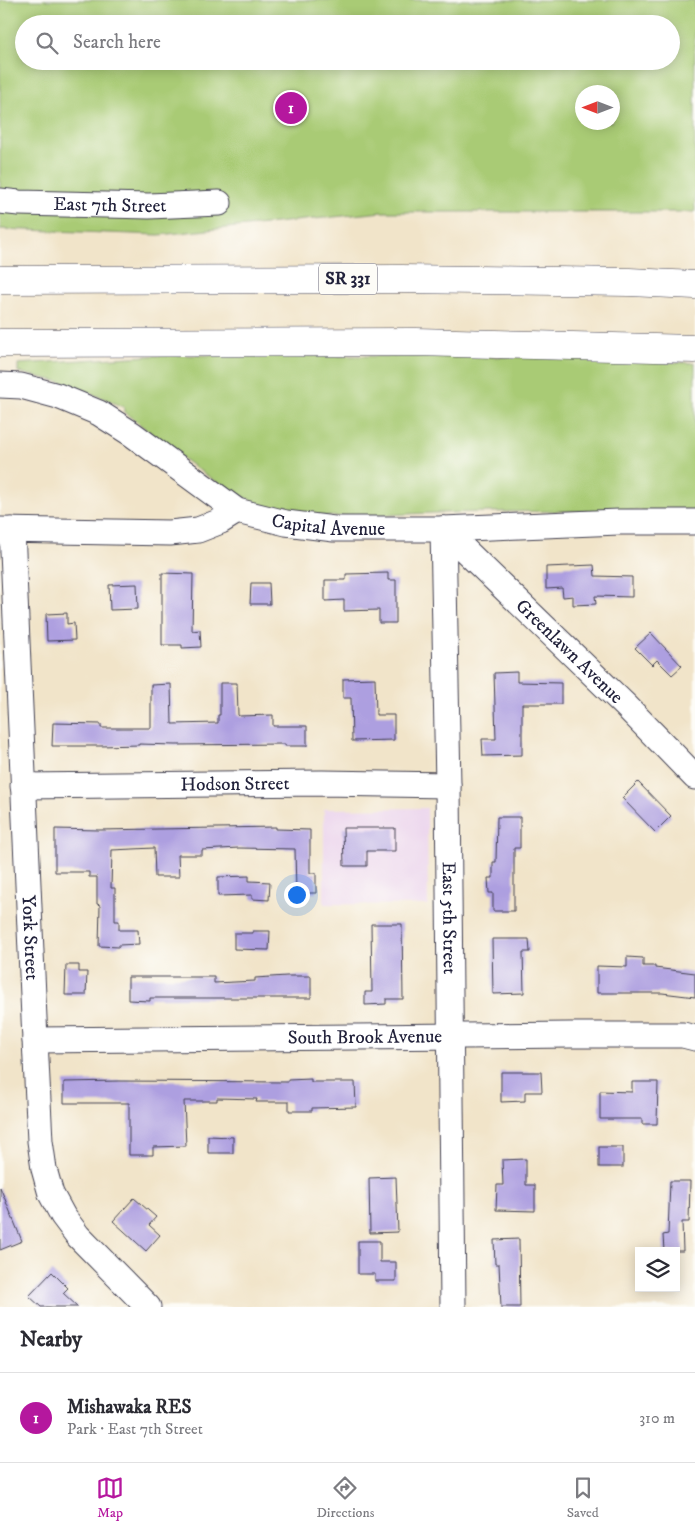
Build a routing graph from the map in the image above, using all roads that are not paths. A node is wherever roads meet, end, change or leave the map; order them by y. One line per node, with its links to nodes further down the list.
1 (0, 201): 2 (street, East 7th Street)
2 (220, 202)
3 (0, 280): 4 (highway, SR 331)
4 (695, 286)
5 (0, 343): 6 (highway)
6 (695, 349)
7 (0, 385): 8 (street, Capital Avenue)
8 (237, 511): 10 (street, Capital Avenue); 11 (street)
9 (695, 522): 10 (street, Capital Avenue)
10 (443, 528): 12 (street, Greenlawn Avenue); 13 (street, East 5th Street)
11 (6, 530): 14 (street, York Street)
12 (695, 777)
13 (448, 785): 14 (street, Hodson Street); 15 (street, East 5th Street)
14 (23, 786): 17 (street, York Street)
15 (451, 1037): 16 (street, South Brook Avenue); 17 (street, South Brook Avenue); 19 (street, East 5th Street)
16 (695, 1038)
17 (35, 1040): 18 (street, York Street)
18 (148, 1307)
19 (453, 1307)

